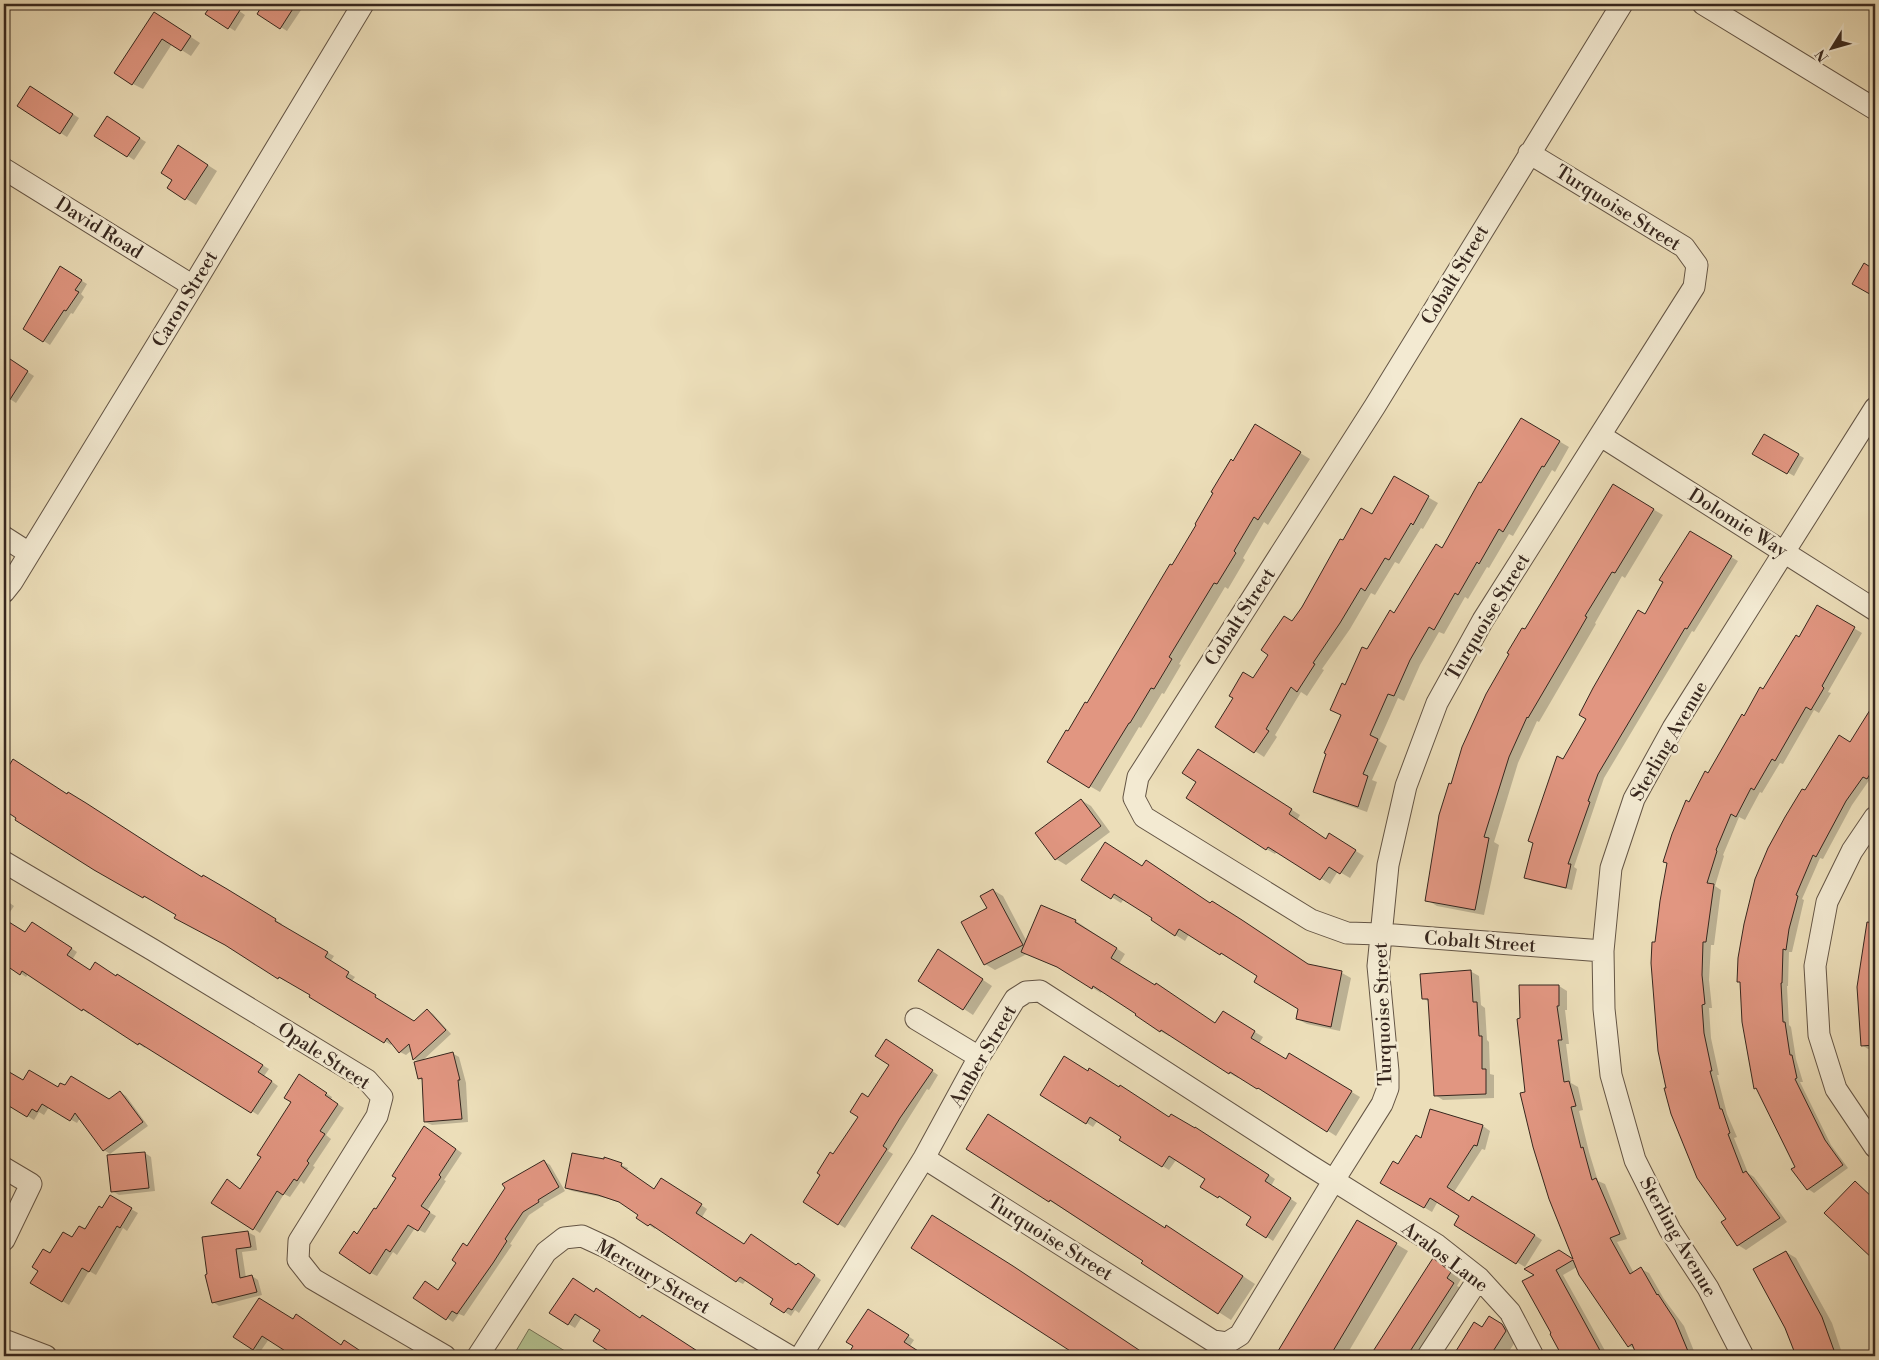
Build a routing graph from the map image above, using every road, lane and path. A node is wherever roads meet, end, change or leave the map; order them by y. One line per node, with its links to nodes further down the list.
1 (363, 4): 7 (street, Caron Street)
2 (1622, 4): 5 (street, Cobalt Street)
3 (1703, 4): 4 (street)
4 (1875, 109)
5 (1529, 154): 9 (street, Turquoise Street); 17 (street, Cobalt Street)
6 (4, 170): 7 (street, David Road)
7 (193, 286): 12 (street, Caron Street)
8 (1875, 408): 11 (street, Sterling Avenue)
9 (1601, 436): 11 (street, Dolomie Way); 17 (street, Turquoise Street)
10 (4, 538): 12 (street)
11 (1785, 552): 14 (street, Dolomie Way); 18 (street, Sterling Avenue)
12 (29, 553): 13 (street, Caron Street)
13 (4, 592)
14 (1875, 610)
15 (1875, 816): 21 (street)
16 (4, 862): 29 (street, Opale Street)
17 (1381, 934): 18 (street, Cobalt Street); 24 (street, Turquoise Street)
18 (1603, 951): 35 (street, Sterling Avenue)
19 (916, 1019): 20 (street)
20 (980, 1058): 22 (street, Amber Street); 24 (street, Amber Street)
21 (1875, 1148)
22 (924, 1158): 24 (street, Turquoise Street); 32 (street, Amber Street)
23 (4, 1168): 25 (street)
24 (1334, 1180): 26 (street, Aralos Lane)
25 (4, 1240)
26 (1480, 1278): 33 (street); 34 (street, Aralos Lane)
27 (4, 1340): 28 (street)
28 (46, 1356)
29 (445, 1356)
30 (478, 1356): 31 (street, Mercury Street)
31 (789, 1356)
32 (801, 1356)
33 (1428, 1356)
34 (1533, 1356)
35 (1744, 1356)

